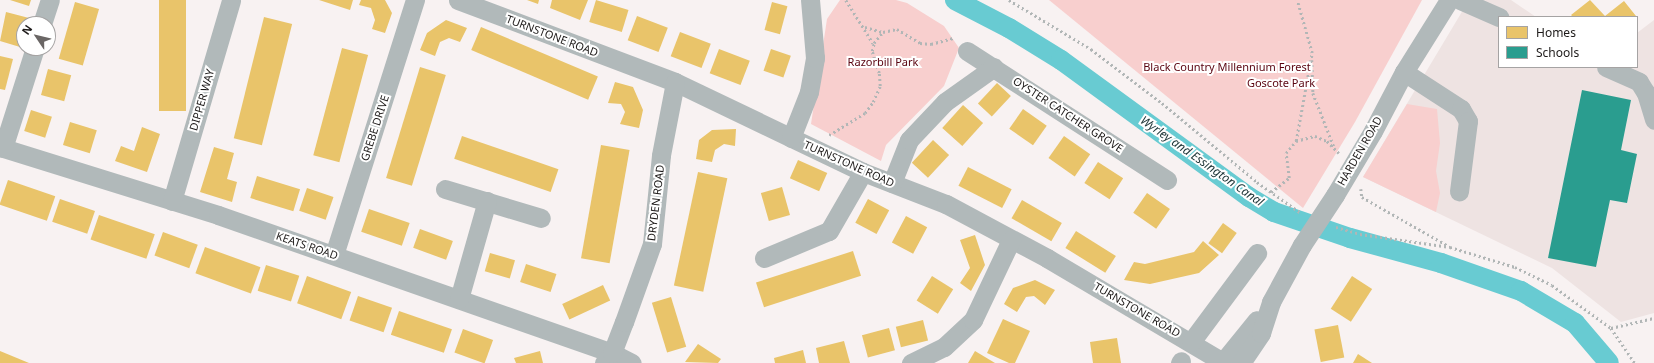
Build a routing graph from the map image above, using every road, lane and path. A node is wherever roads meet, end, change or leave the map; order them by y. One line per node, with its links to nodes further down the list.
1 (50, 0): 10 (street)
2 (232, 0): 35 (street, DIPPER WAY)
3 (415, 0): 41 (street, GREBE DRIVE)
4 (458, 0): 21 (street, TURNSTONE ROAD)
5 (810, 0): 23 (street)
6 (846, 0): 12 (path)
7 (1297, 0): 16 (path)
8 (1449, 0): 20 (street, HARDEN ROAD)
9 (1460, 0): 11 (street)
10 (45, 16)
11 (1498, 17)
12 (865, 27): 13 (path); 14 (path)
13 (883, 32): 14 (path); 15 (path)
14 (874, 43): 26 (path)
15 (967, 51): 18 (street, OYSTER CATCHER GROVE)
16 (1312, 53): 24 (path); 27 (path)
17 (32, 56): 25 (street)
18 (994, 67): 30 (street, OYSTER CATCHER GROVE); 31 (street)
19 (1608, 68): 22 (street)
20 (1404, 72): 28 (street, HARDEN ROAD); 33 (street)
21 (675, 82): 23 (street, TURNSTONE ROAD); 48 (street, DRYDEN ROAD)
22 (1654, 120)
23 (791, 138): 26 (street, TURNSTONE ROAD)
24 (1296, 141): 27 (path); 34 (path)
25 (2, 148): 35 (street, KEATS ROAD)
26 (810, 148): 29 (street, TURNSTONE ROAD)
27 (1336, 151): 28 (path)
28 (1354, 162): 39 (path); 44 (street, HARDEN ROAD, bridge)
29 (863, 172): 31 (street, TURNSTONE ROAD); 42 (street)
30 (1167, 180)
31 (892, 183): 38 (street, TURNSTONE ROAD)
32 (446, 189): 36 (street)
33 (1459, 191)
34 (1271, 192)
35 (172, 200): 41 (street, KEATS ROAD)
36 (487, 201): 37 (street); 43 (street)
37 (541, 218)
38 (1011, 240): 47 (street, TURNSTONE ROAD); 50 (street)
39 (1450, 247)
40 (1257, 253): 47 (street)
41 (334, 255): 43 (street, KEATS ROAD)
42 (764, 258)
43 (459, 299): 48 (street, KEATS ROAD)
44 (1272, 302): 51 (street, HARDEN ROAD); 52 (street, HARDEN ROAD)
45 (1654, 318): 46 (path)
46 (1611, 328)
47 (1191, 342): 51 (street, TURNSTONE ROAD)
48 (608, 358): 49 (street, KEATS ROAD)
49 (632, 363)
50 (911, 363)
51 (1222, 363)
52 (1241, 363)

